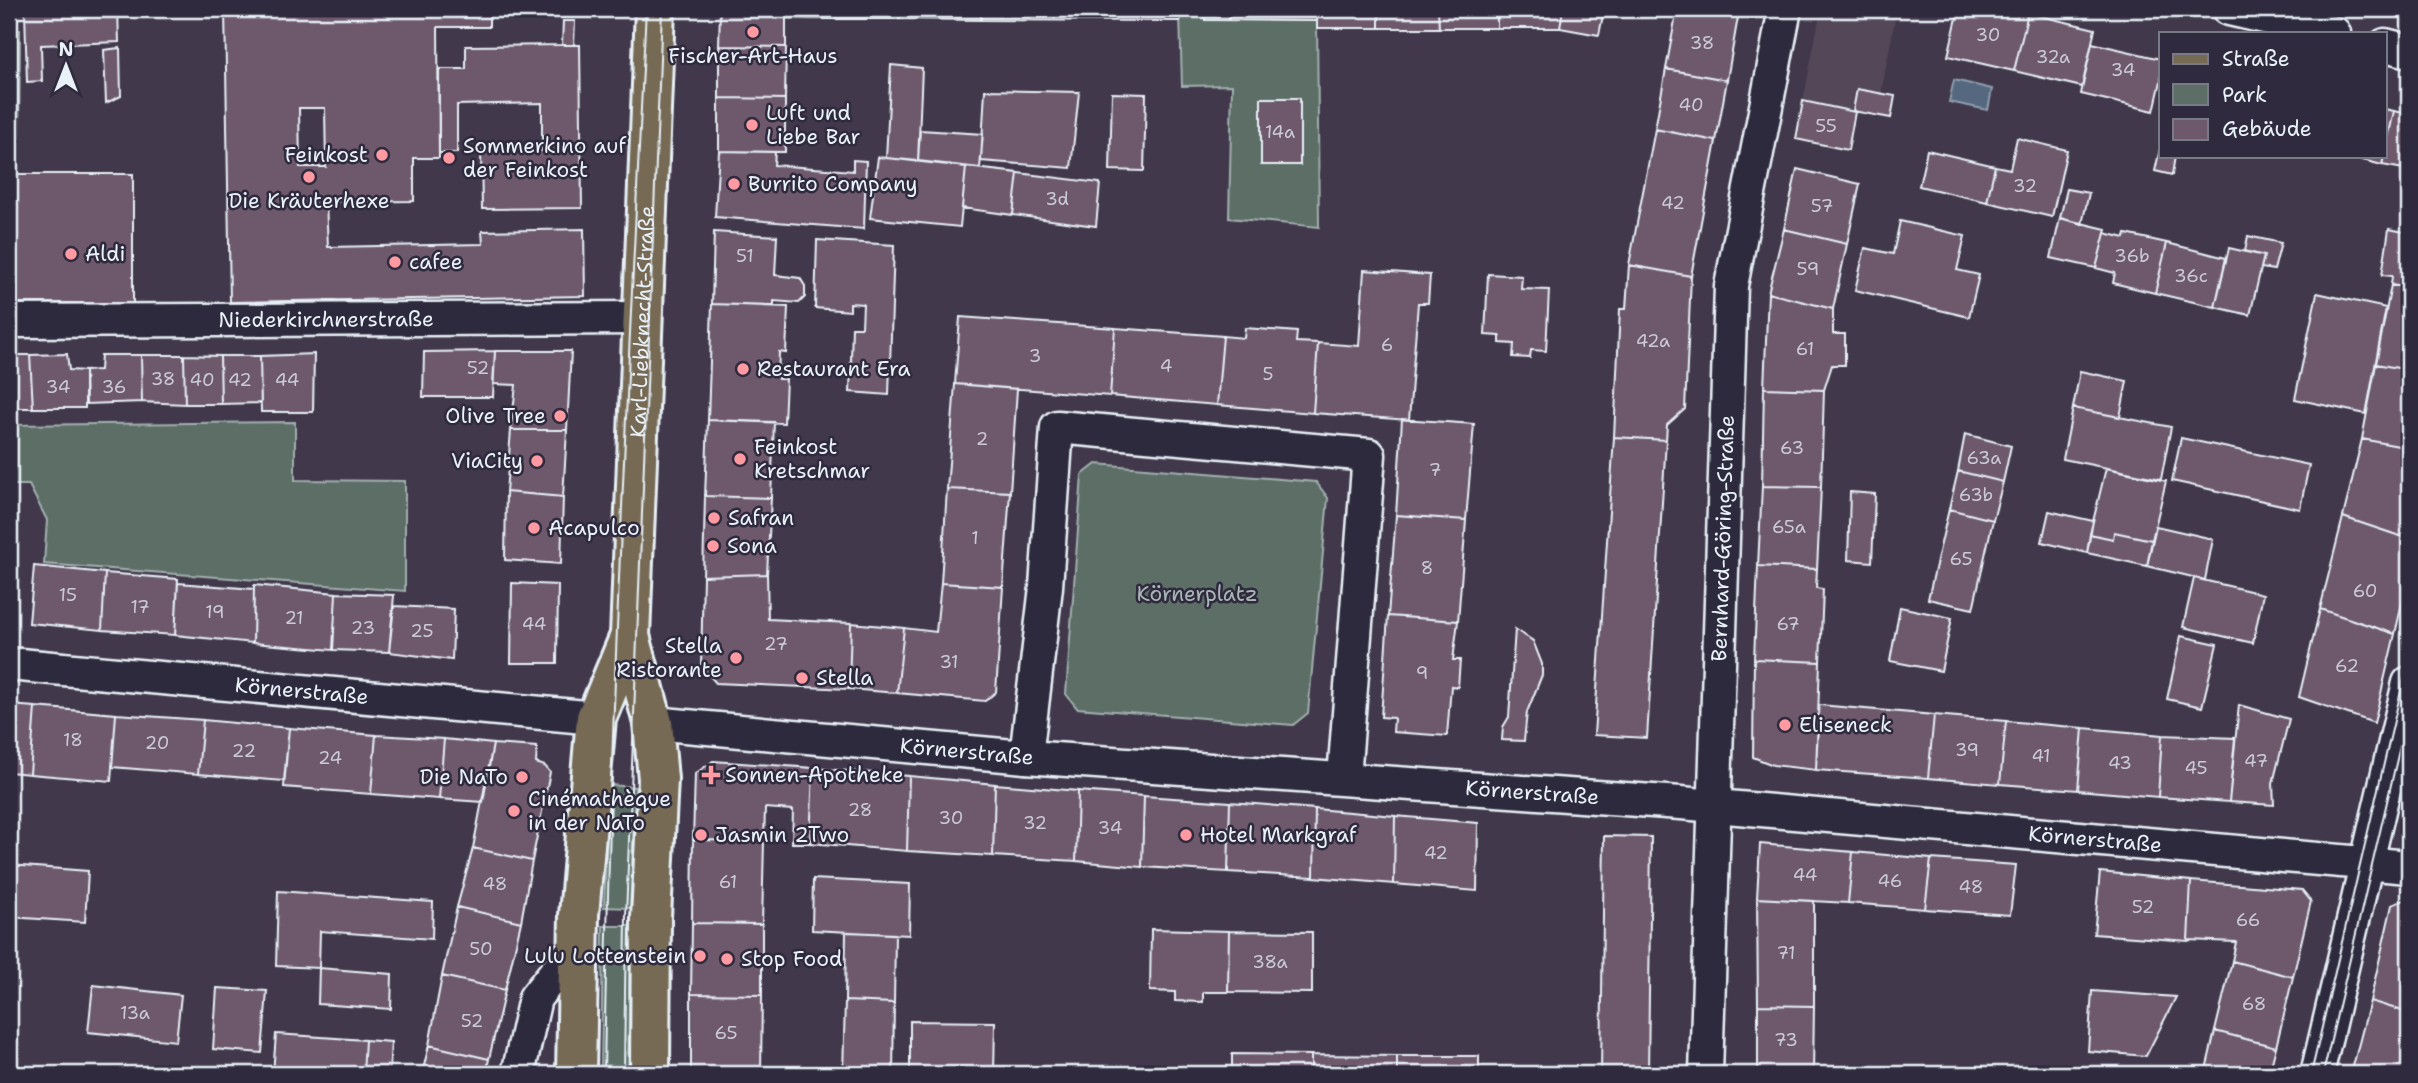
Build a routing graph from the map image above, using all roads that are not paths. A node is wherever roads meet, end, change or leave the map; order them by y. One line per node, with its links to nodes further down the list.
1 (654, 9): 7 (main road, Karl-Liebknecht-Straße)
2 (1785, 9): 16 (street, Bernhard-Göring-Straße)
3 (2229, 9): 4 (street)
4 (2330, 32)
5 (2386, 45): 6 (street)
6 (2409, 51)
7 (644, 318): 8 (street, Niederkirchnerstraße); 9 (main road, Karl-Liebknecht-Straße)
8 (9, 321)
9 (630, 636): 12 (main road, Karl-Liebknecht-Straße); 13 (main road, Karl-Liebknecht-Straße)
10 (9, 664): 12 (street, Körnerstraße)
11 (2409, 682): 17 (street)
12 (589, 718): 19 (main road, Karl-Liebknecht-Straße)
13 (653, 723): 14 (street, Körnerstraße); 22 (main road, Karl-Liebknecht-Straße)
14 (1026, 757): 15 (street, Körnerstraße); 15 (street)
15 (1345, 778): 16 (street, Körnerstraße)
16 (1712, 807): 17 (street, Körnerstraße); 23 (street, Bernhard-Göring-Straße)
17 (2367, 865): 18 (street, Körnerstraße); 24 (street)
18 (2409, 867)
19 (578, 944): 20 (street); 21 (main road, Karl-Liebknecht-Straße)
20 (518, 1074)
21 (576, 1074)
22 (650, 1074)
23 (1706, 1074)
24 (2317, 1074)

